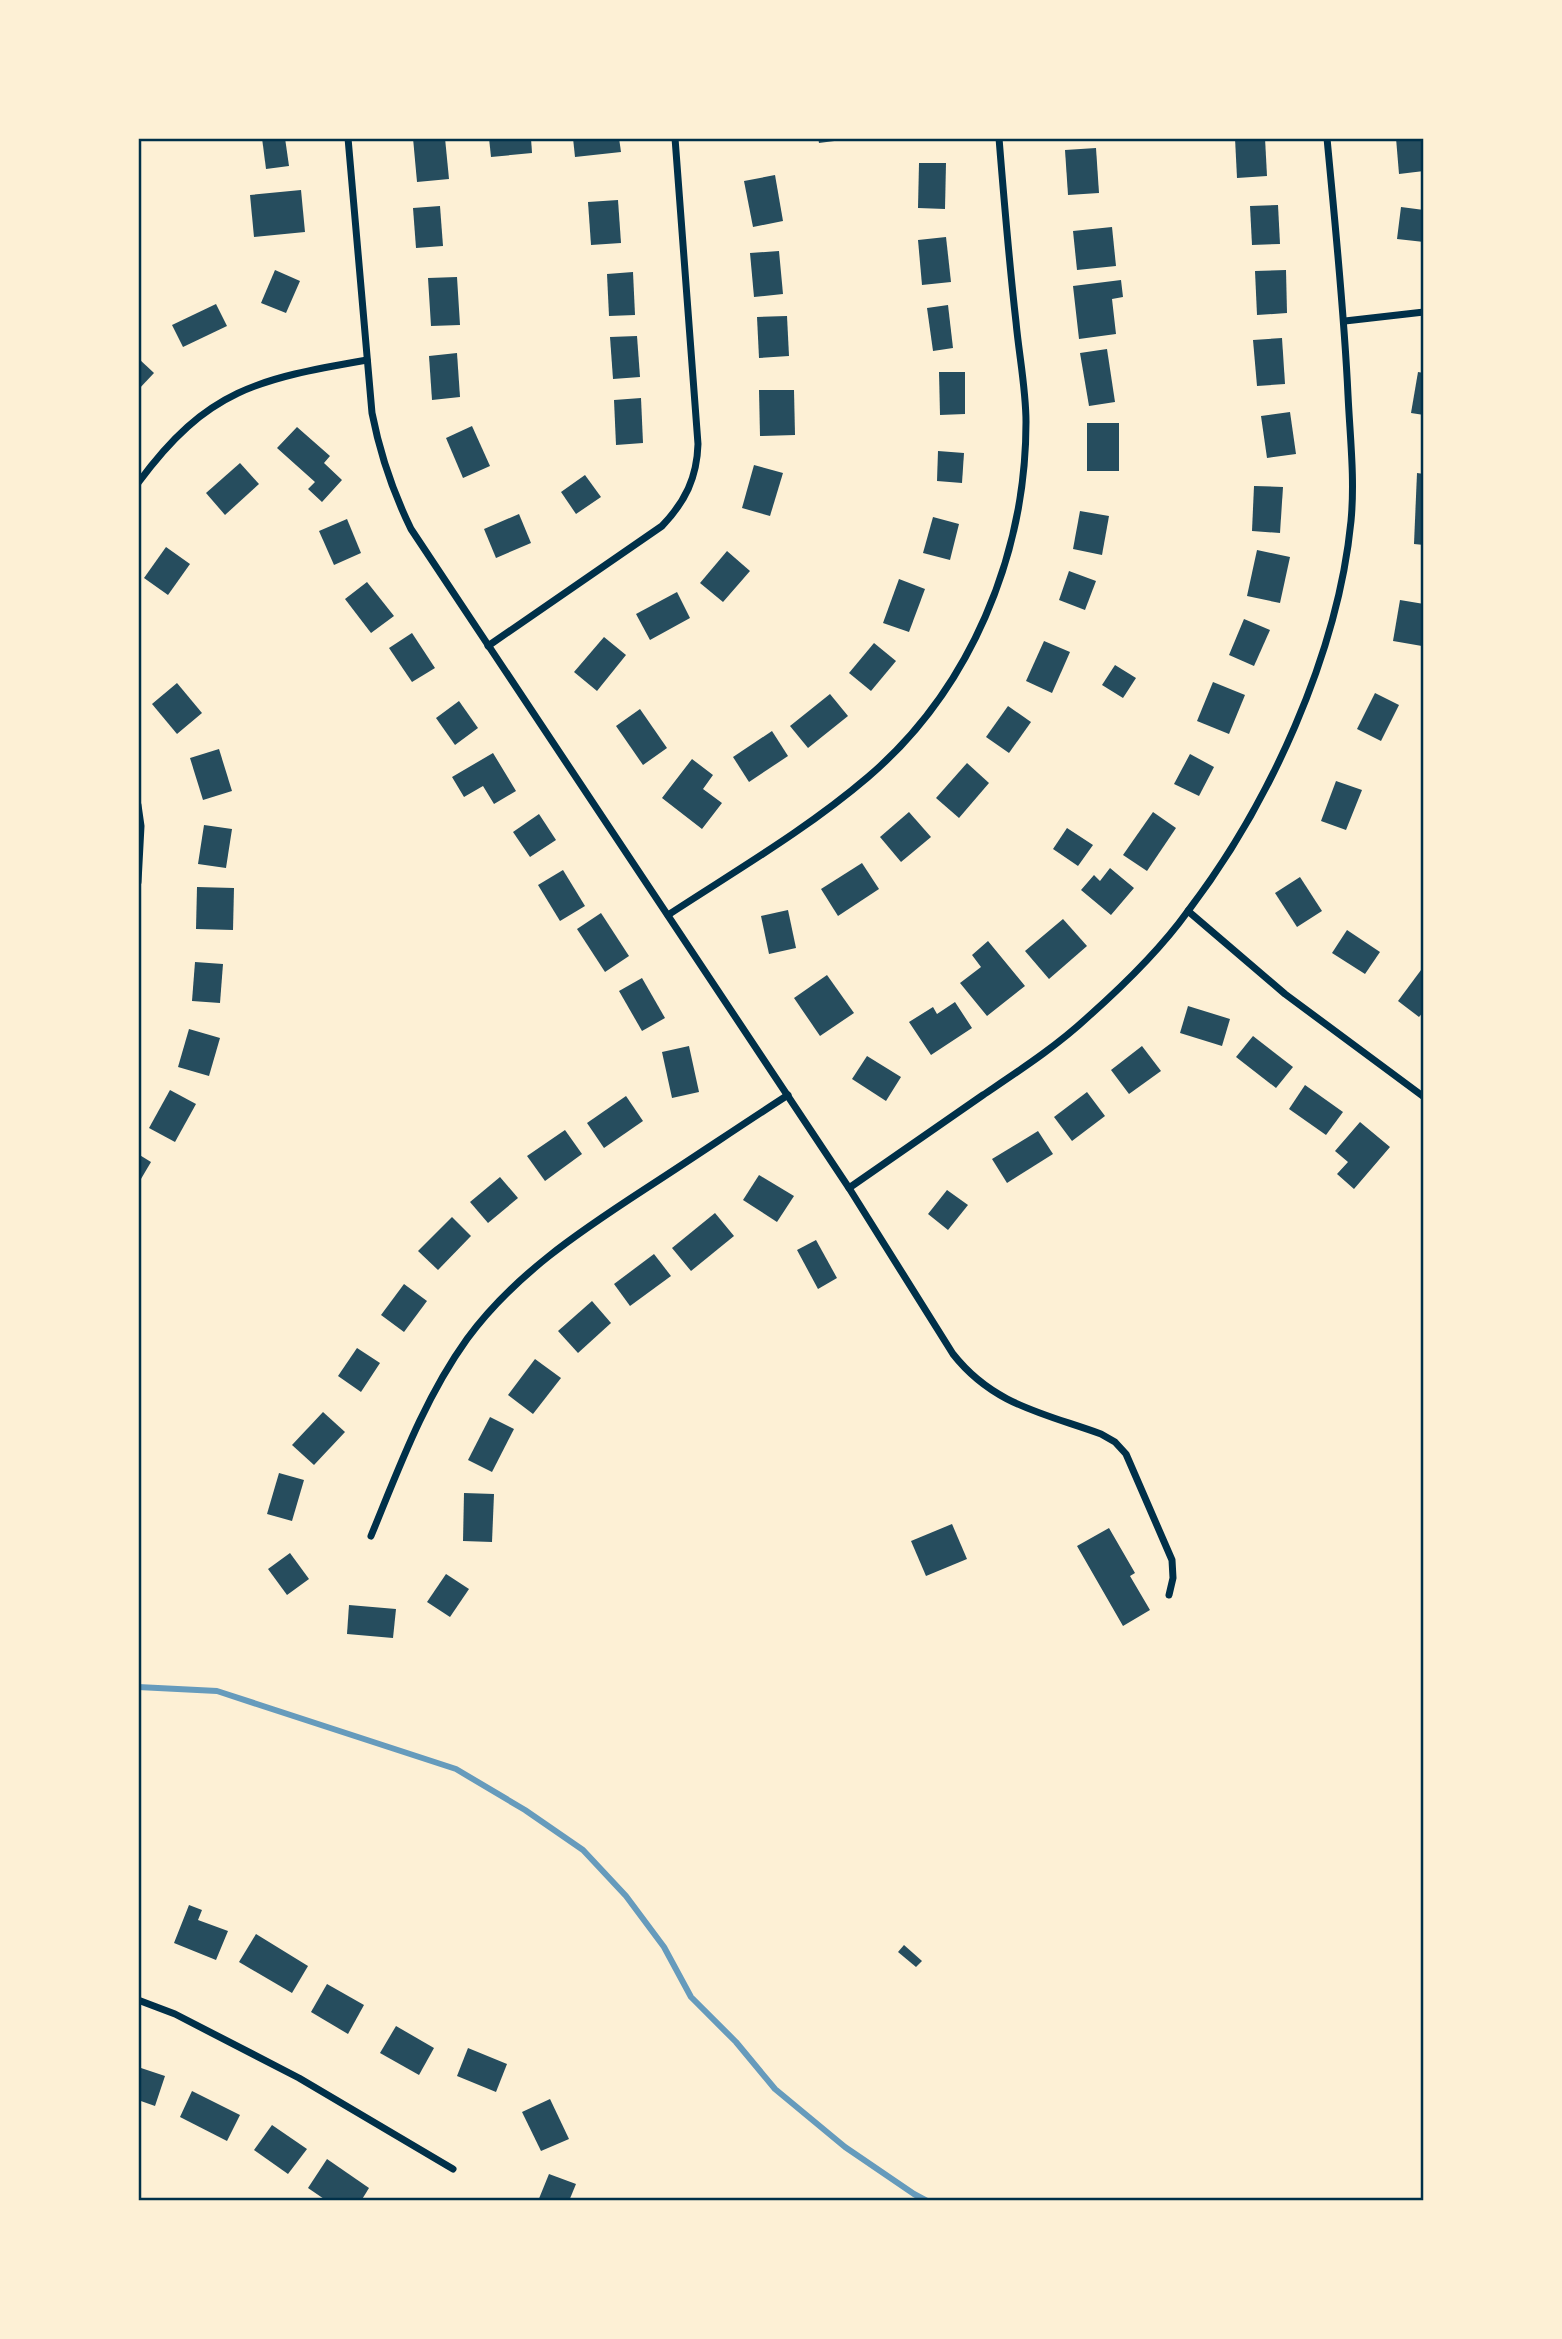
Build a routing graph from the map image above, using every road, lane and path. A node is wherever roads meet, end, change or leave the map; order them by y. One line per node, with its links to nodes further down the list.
1 (348, 138): 7 (street)
2 (675, 138): 9 (street)
3 (999, 138): 13 (street)
4 (1327, 138): 6 (street)
5 (1424, 312): 6 (street)
6 (1345, 321): 12 (street)
7 (367, 360): 8 (street); 9 (street)
8 (138, 484)
9 (488, 646): 13 (street)
10 (138, 805): 11 (street)
11 (138, 882)
12 (1188, 911): 15 (street); 16 (street)
13 (668, 915): 14 (street)
14 (788, 1095): 16 (street); 17 (street)
15 (1424, 1097)
16 (849, 1188): 18 (street)
17 (371, 1535)
18 (1170, 1595)
19 (138, 2000): 20 (street)
20 (453, 2169)

